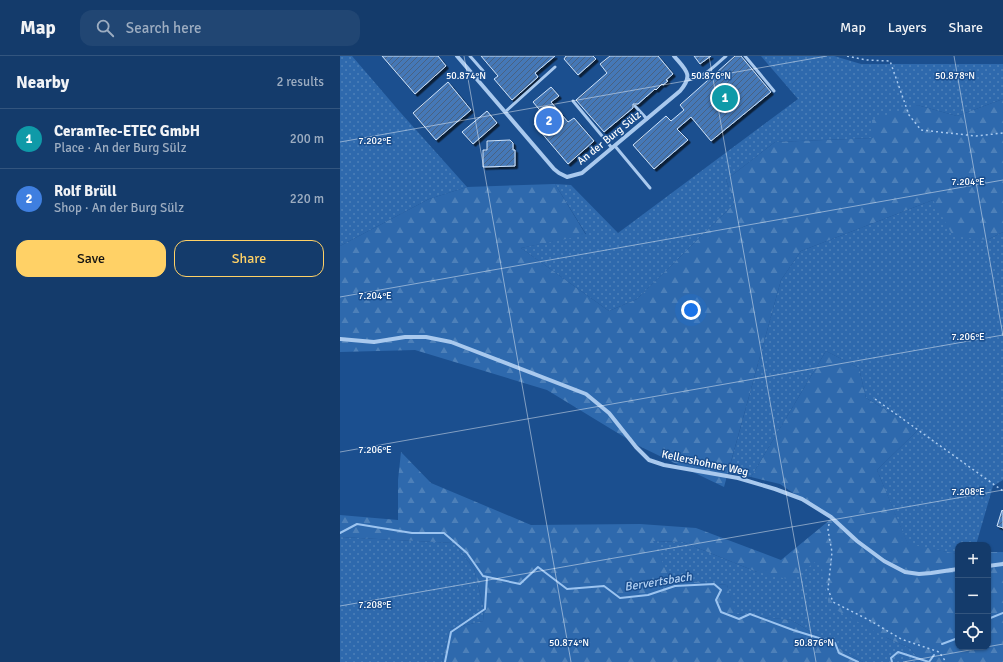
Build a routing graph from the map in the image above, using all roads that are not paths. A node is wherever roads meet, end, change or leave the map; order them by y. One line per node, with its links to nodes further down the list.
1 (457, 56): 7 (street, An der Burg Sülz)
2 (470, 56): 7 (lane)
3 (674, 56): 8 (street)
4 (726, 56): 8 (lane)
5 (745, 56): 9 (lane)
6 (555, 67): 12 (lane)
7 (476, 78): 12 (street, An der Burg Sülz)
8 (688, 80): 13 (street, An der Burg Sülz)
9 (774, 91)
10 (574, 101): 14 (lane)
11 (635, 106): 13 (lane)
12 (505, 112): 14 (street, An der Burg Sülz)
13 (647, 119): 14 (street, An der Burg Sülz)
14 (614, 147): 15 (lane)
15 (650, 188)
16 (340, 339): 19 (street, Kellershohner Weg)
17 (1003, 564): 18 (street)
18 (991, 566)
19 (955, 569)

